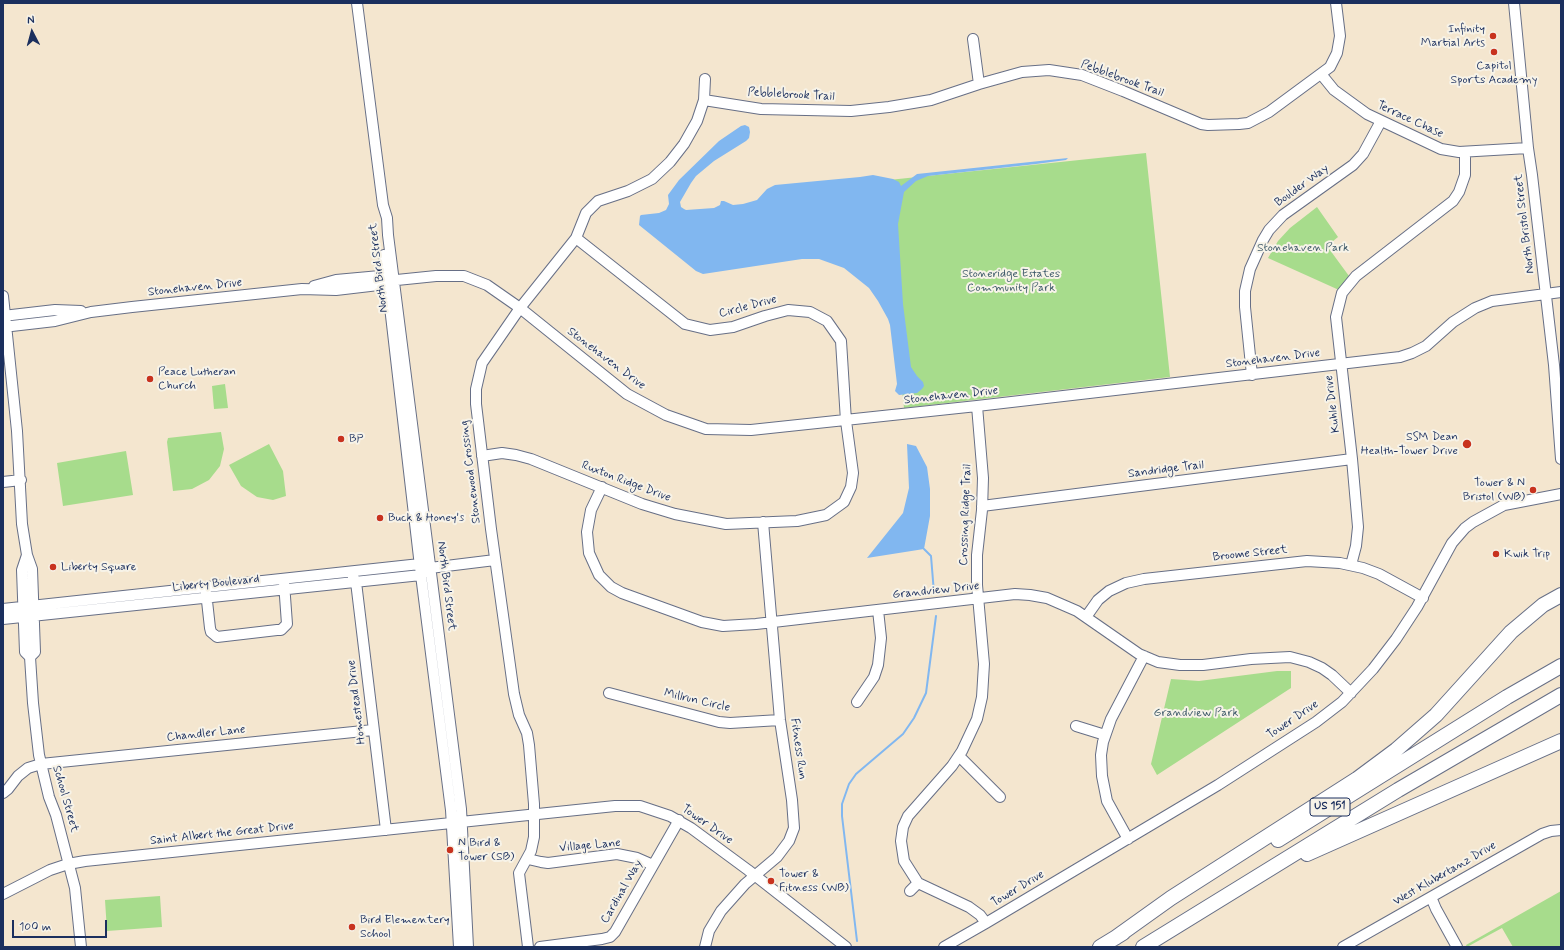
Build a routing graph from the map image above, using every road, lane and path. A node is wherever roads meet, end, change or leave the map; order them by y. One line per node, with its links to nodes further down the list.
1 (357, 3): 13 (street, North Bird Street)
2 (1336, 3): 5 (street, Pebblebrook Trail)
3 (1514, 3): 10 (street, North Bristol Street)
4 (973, 39): 7 (street)
5 (1321, 74): 7 (street, Pebblebrook Trail); 9 (street, Terrace Chase)
6 (705, 78): 8 (street, Stonewood Crossing)
7 (979, 84): 8 (street, Pebblebrook Trail)
8 (704, 100): 12 (street, Stonewood Crossing)
9 (1381, 121): 11 (street, Terrace Chase); 22 (street, Boulder Way)
10 (1528, 148): 11 (street, Terrace Chase); 15 (street, North Bristol Street)
11 (1465, 152): 21 (street, Kuhle Drive)
12 (576, 238): 17 (street, Stonewood Crossing); 26 (street, Circle Drive)
13 (388, 280): 17 (street, Stonehaven Drive); 18 (street, Stonehaven Drive); 38 (street, North Bird Street); 40 (street, North Bird Street)
14 (1561, 292): 15 (street, Stonehaven Drive)
15 (1546, 294): 21 (street, Stonehaven Drive); 23 (street, North Bristol Street)
16 (3, 296): 19 (street, School Street)
17 (520, 308): 26 (street, Stonehaven Drive); 27 (street, Stonewood Crossing)
18 (91, 312): 19 (street, Stonehaven Drive); 20 (street, Stonehaven Drive)
19 (4, 316): 20 (street, School Street)
20 (5, 326): 30 (street, School Street)
21 (1341, 364): 22 (street, Stonehaven Drive); 28 (street, Kuhle Drive)
22 (1252, 375): 24 (street, Stonehaven Drive)
23 (1555, 379): 25 (street, North Bristol Street); 29 (street, North Bristol Street)
24 (977, 406): 26 (street, Stonehaven Drive); 34 (street, Crossing Ridge Trail)
25 (1561, 407)
26 (846, 421): 35 (street, Ruxton Ridge Drive)
27 (482, 456): 32 (street, Ruxton Ridge Drive); 37 (street, Stonewood Crossing)
28 (1352, 459): 34 (street, Sandridge Trail); 39 (street, Kuhle Drive)
29 (1561, 459)
30 (21, 480): 31 (street); 36 (street, School Street)
31 (3, 482)
32 (602, 488): 35 (street, Ruxton Ridge Drive); 57 (street, Grandview Drive)
33 (1561, 494): 49 (street, Tower Drive)
34 (982, 506): 50 (street, Crossing Ridge Trail)
35 (763, 522): 57 (street, Fitness Run)
36 (27, 554): 52 (street, School Street); 54 (street, School Street)
37 (495, 560): 40 (street, Liberty Boulevard); 74 (street, Stonewood Crossing)
38 (420, 564): 40 (street, Liberty Boulevard); 41 (street, Liberty Boulevard); 42 (street, North Bird Street)
39 (1351, 565): 49 (street, Broome Street); 55 (street, Broome Street)
40 (430, 568): 42 (street); 76 (street, North Bird Street)
41 (350, 572): 43 (street, Liberty Boulevard); 44 (street, Homestead Drive)
42 (421, 575): 44 (street, Liberty Boulevard); 76 (street, North Bird Street)
43 (283, 579): 45 (street, Liberty Boulevard); 46 (street)
44 (356, 582): 46 (street, Liberty Boulevard); 67 (street, Homestead Drive)
45 (205, 587): 48 (street); 52 (street, Liberty Boulevard)
46 (284, 590): 48 (street, Liberty Boulevard); 48 (street)
47 (1561, 595): 90 (highway)
48 (207, 598): 52 (street, Liberty Boulevard)
49 (1423, 598): 62 (street, Tower Drive)
50 (978, 599): 53 (street, Grandview Drive); 55 (street, Grandview Drive); 70 (street, Crossing Ridge Trail)
51 (3, 609): 54 (street, Liberty Boulevard)
52 (34, 610): 54 (street, Liberty Boulevard); 59 (street, School Street)
53 (878, 610): 57 (street, Grandview Drive); 64 (street)
54 (24, 612): 56 (street, Liberty Boulevard); 59 (street, School Street)
55 (1086, 617): 58 (street, Grandview Drive)
56 (3, 619)
57 (771, 622): 65 (street, Fitness Run)
58 (1144, 656): 62 (street, Grandview Drive); 68 (street)
59 (30, 657): 71 (street, School Street)
60 (1561, 666): 90 (highway, US 151)
61 (608, 693): 65 (street, Millrun Circle)
62 (1351, 693): 79 (street, Tower Drive)
63 (1561, 695): 88 (highway, US 151)
64 (857, 702)
65 (780, 720): 83 (street, Fitness Run)
66 (1076, 726): 68 (street)
67 (373, 730): 71 (street, Chandler Lane); 77 (street, Homestead Drive)
68 (1106, 735): 79 (street)
69 (1557, 745): 88 (highway)
70 (959, 756): 73 (street); 84 (street, Crossing Ridge Trail)
71 (41, 764): 72 (street, Chandler Lane); 81 (street, School Street)
72 (3, 793)
73 (1000, 797)
74 (534, 814): 75 (street, Tower Drive); 76 (street, Tower Drive); 80 (street, Stonewood Crossing)
75 (679, 820): 82 (street, Cardinal Way); 83 (street, Tower Drive)
76 (456, 823): 77 (street, Saint Albert the Great Drive); 92 (street, North Bird Street); 93 (street, North Bird Street)
77 (386, 830): 81 (street, Saint Albert the Great Drive)
78 (1561, 830): 87 (street, West Klubertanz Drive)
79 (1128, 839): 89 (street, Tower Drive)
80 (528, 859): 82 (street, Village Lane); 94 (street, Stonewood Crossing)
81 (68, 864): 86 (street, Saint Albert the Great Drive); 91 (street, School Street)
82 (653, 865): 95 (street, Cardinal Way)
83 (755, 875): 96 (street, Fitness Run); 97 (street, Tower Drive)
84 (918, 883): 85 (street); 89 (street, Tower Drive)
85 (910, 891)
86 (3, 894)
87 (1430, 897): 101 (street, West Klubertanz Drive); 102 (street)
88 (1196, 914): 100 (highway, US 151)
89 (986, 924): 98 (street, Tower Drive)
90 (1115, 938): 99 (highway, US 151)
91 (81, 947)
92 (459, 947)
93 (468, 947)
94 (528, 947)
95 (540, 947)
96 (705, 947)
97 (846, 947)
98 (944, 947)
99 (1100, 947)
100 (1143, 947)
101 (1343, 947)
102 (1457, 947)

